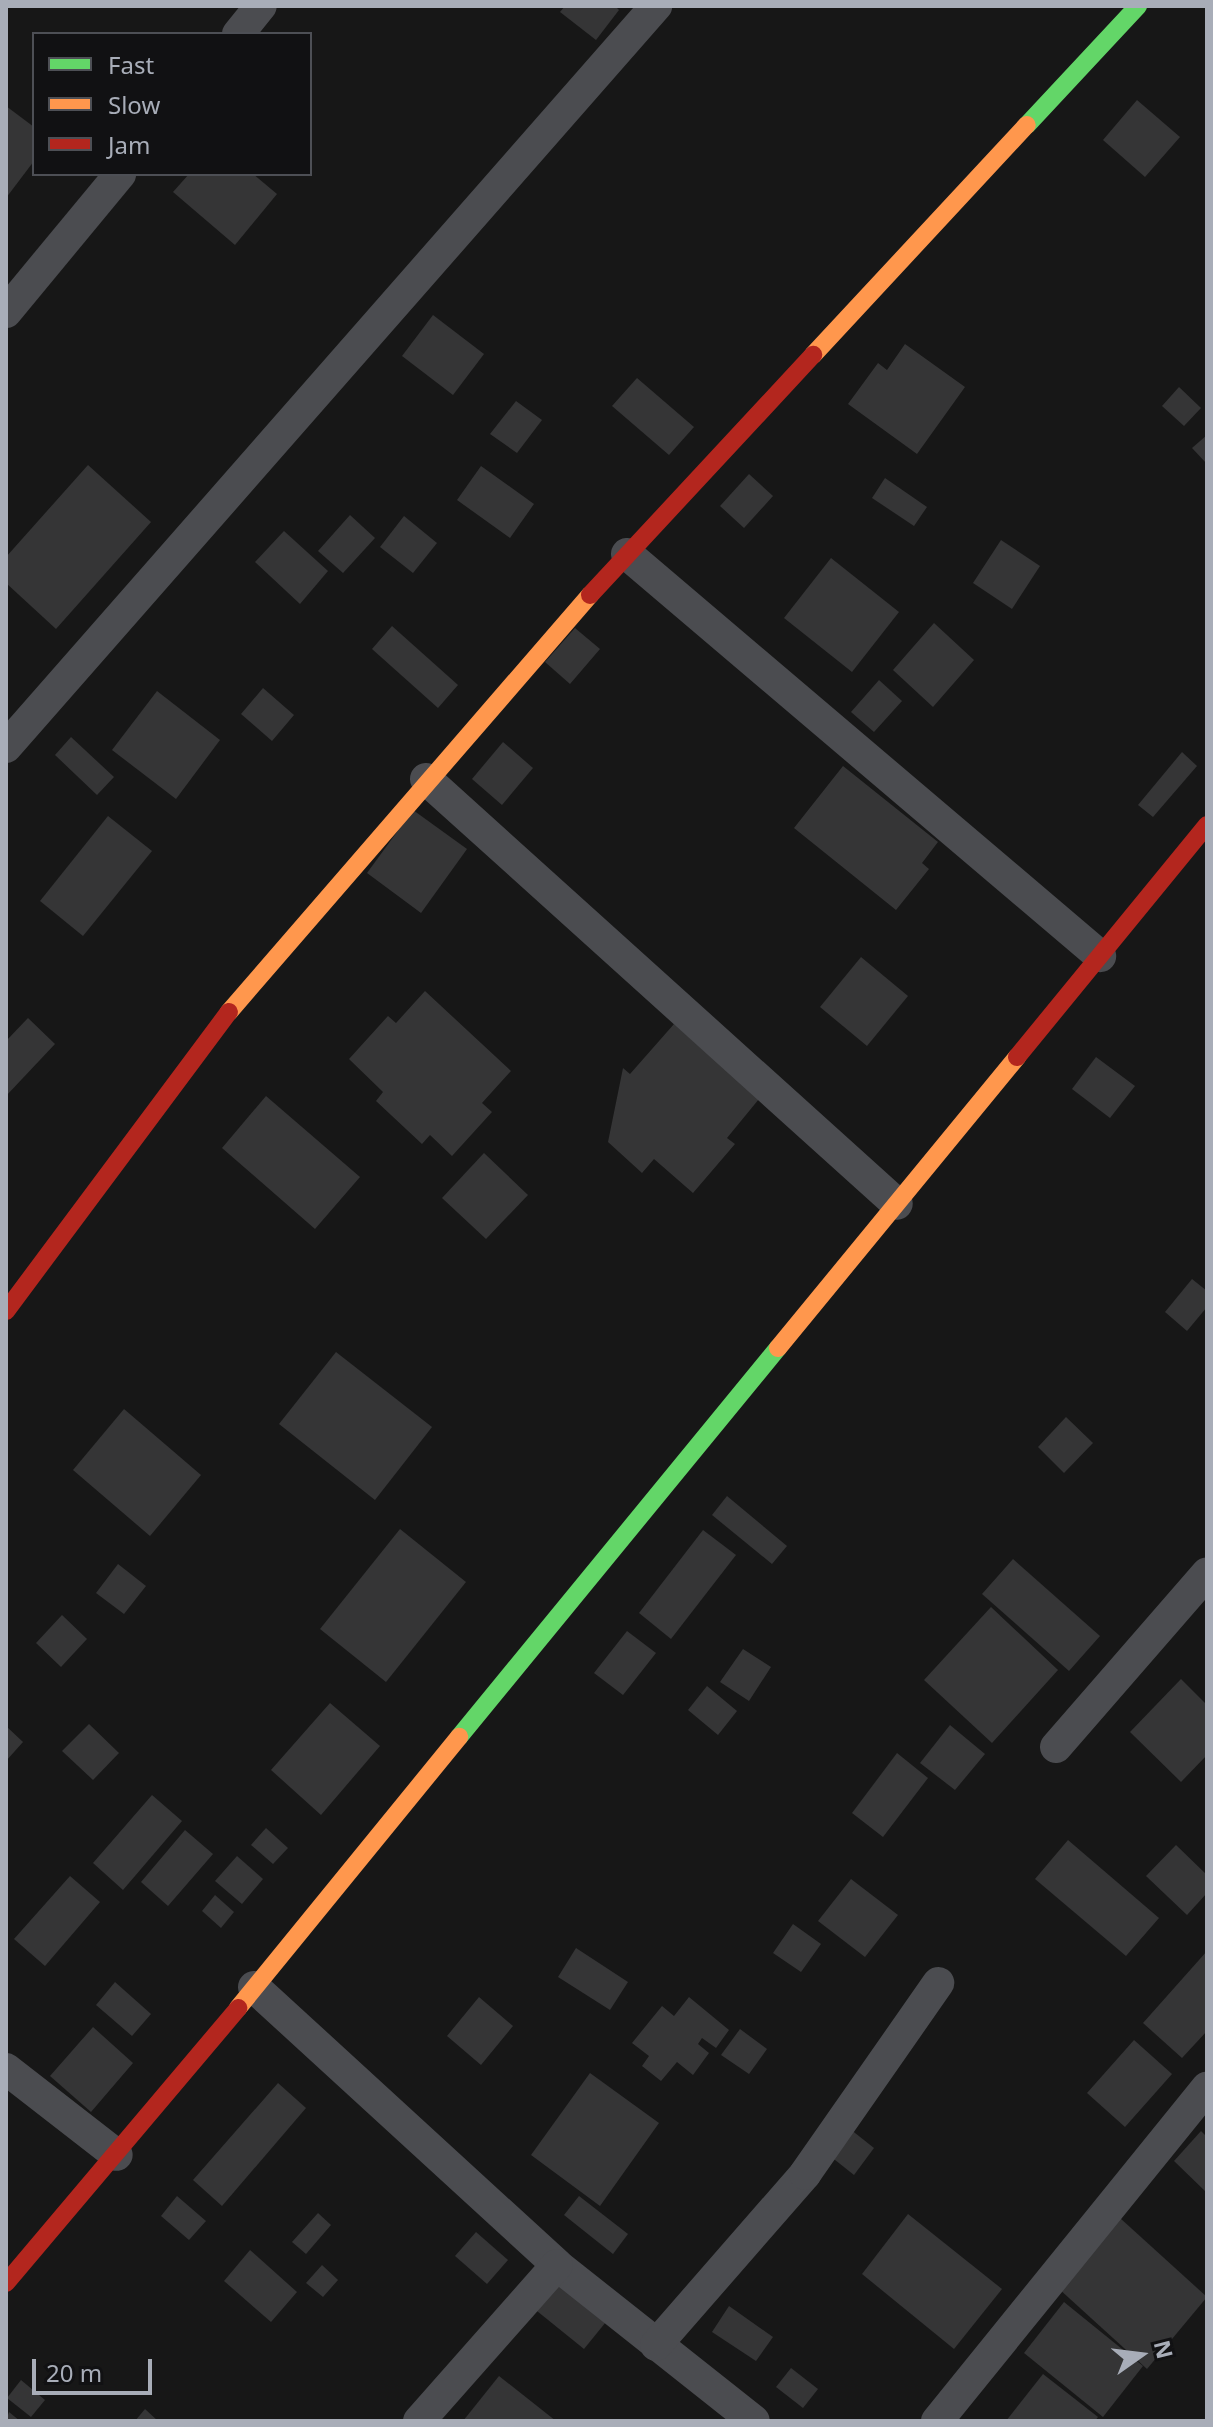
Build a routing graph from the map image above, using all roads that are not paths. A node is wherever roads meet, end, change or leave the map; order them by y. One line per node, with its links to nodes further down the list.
1 (261, 6): 4 (street)
2 (656, 6): 8 (street)
3 (1138, 6): 7 (street)
4 (240, 32)
5 (118, 176): 6 (street)
6 (6, 312)
7 (627, 554): 9 (street); 11 (street)
8 (6, 747)
9 (426, 779): 12 (street); 13 (street)
10 (1205, 832): 11 (street)
11 (1100, 956): 12 (street)
12 (897, 1204): 17 (street)
13 (6, 1311)
14 (1207, 1573): 15 (street)
15 (1056, 1747)
16 (938, 1983): 23 (street)
17 (254, 1987): 20 (street); 21 (street)
18 (6, 2069): 20 (street)
19 (1207, 2088): 26 (street)
20 (117, 2155): 22 (street)
21 (557, 2265): 23 (street); 24 (street)
22 (6, 2283)
23 (656, 2345): 25 (street)
24 (419, 2421)
25 (754, 2421)
26 (937, 2421)

